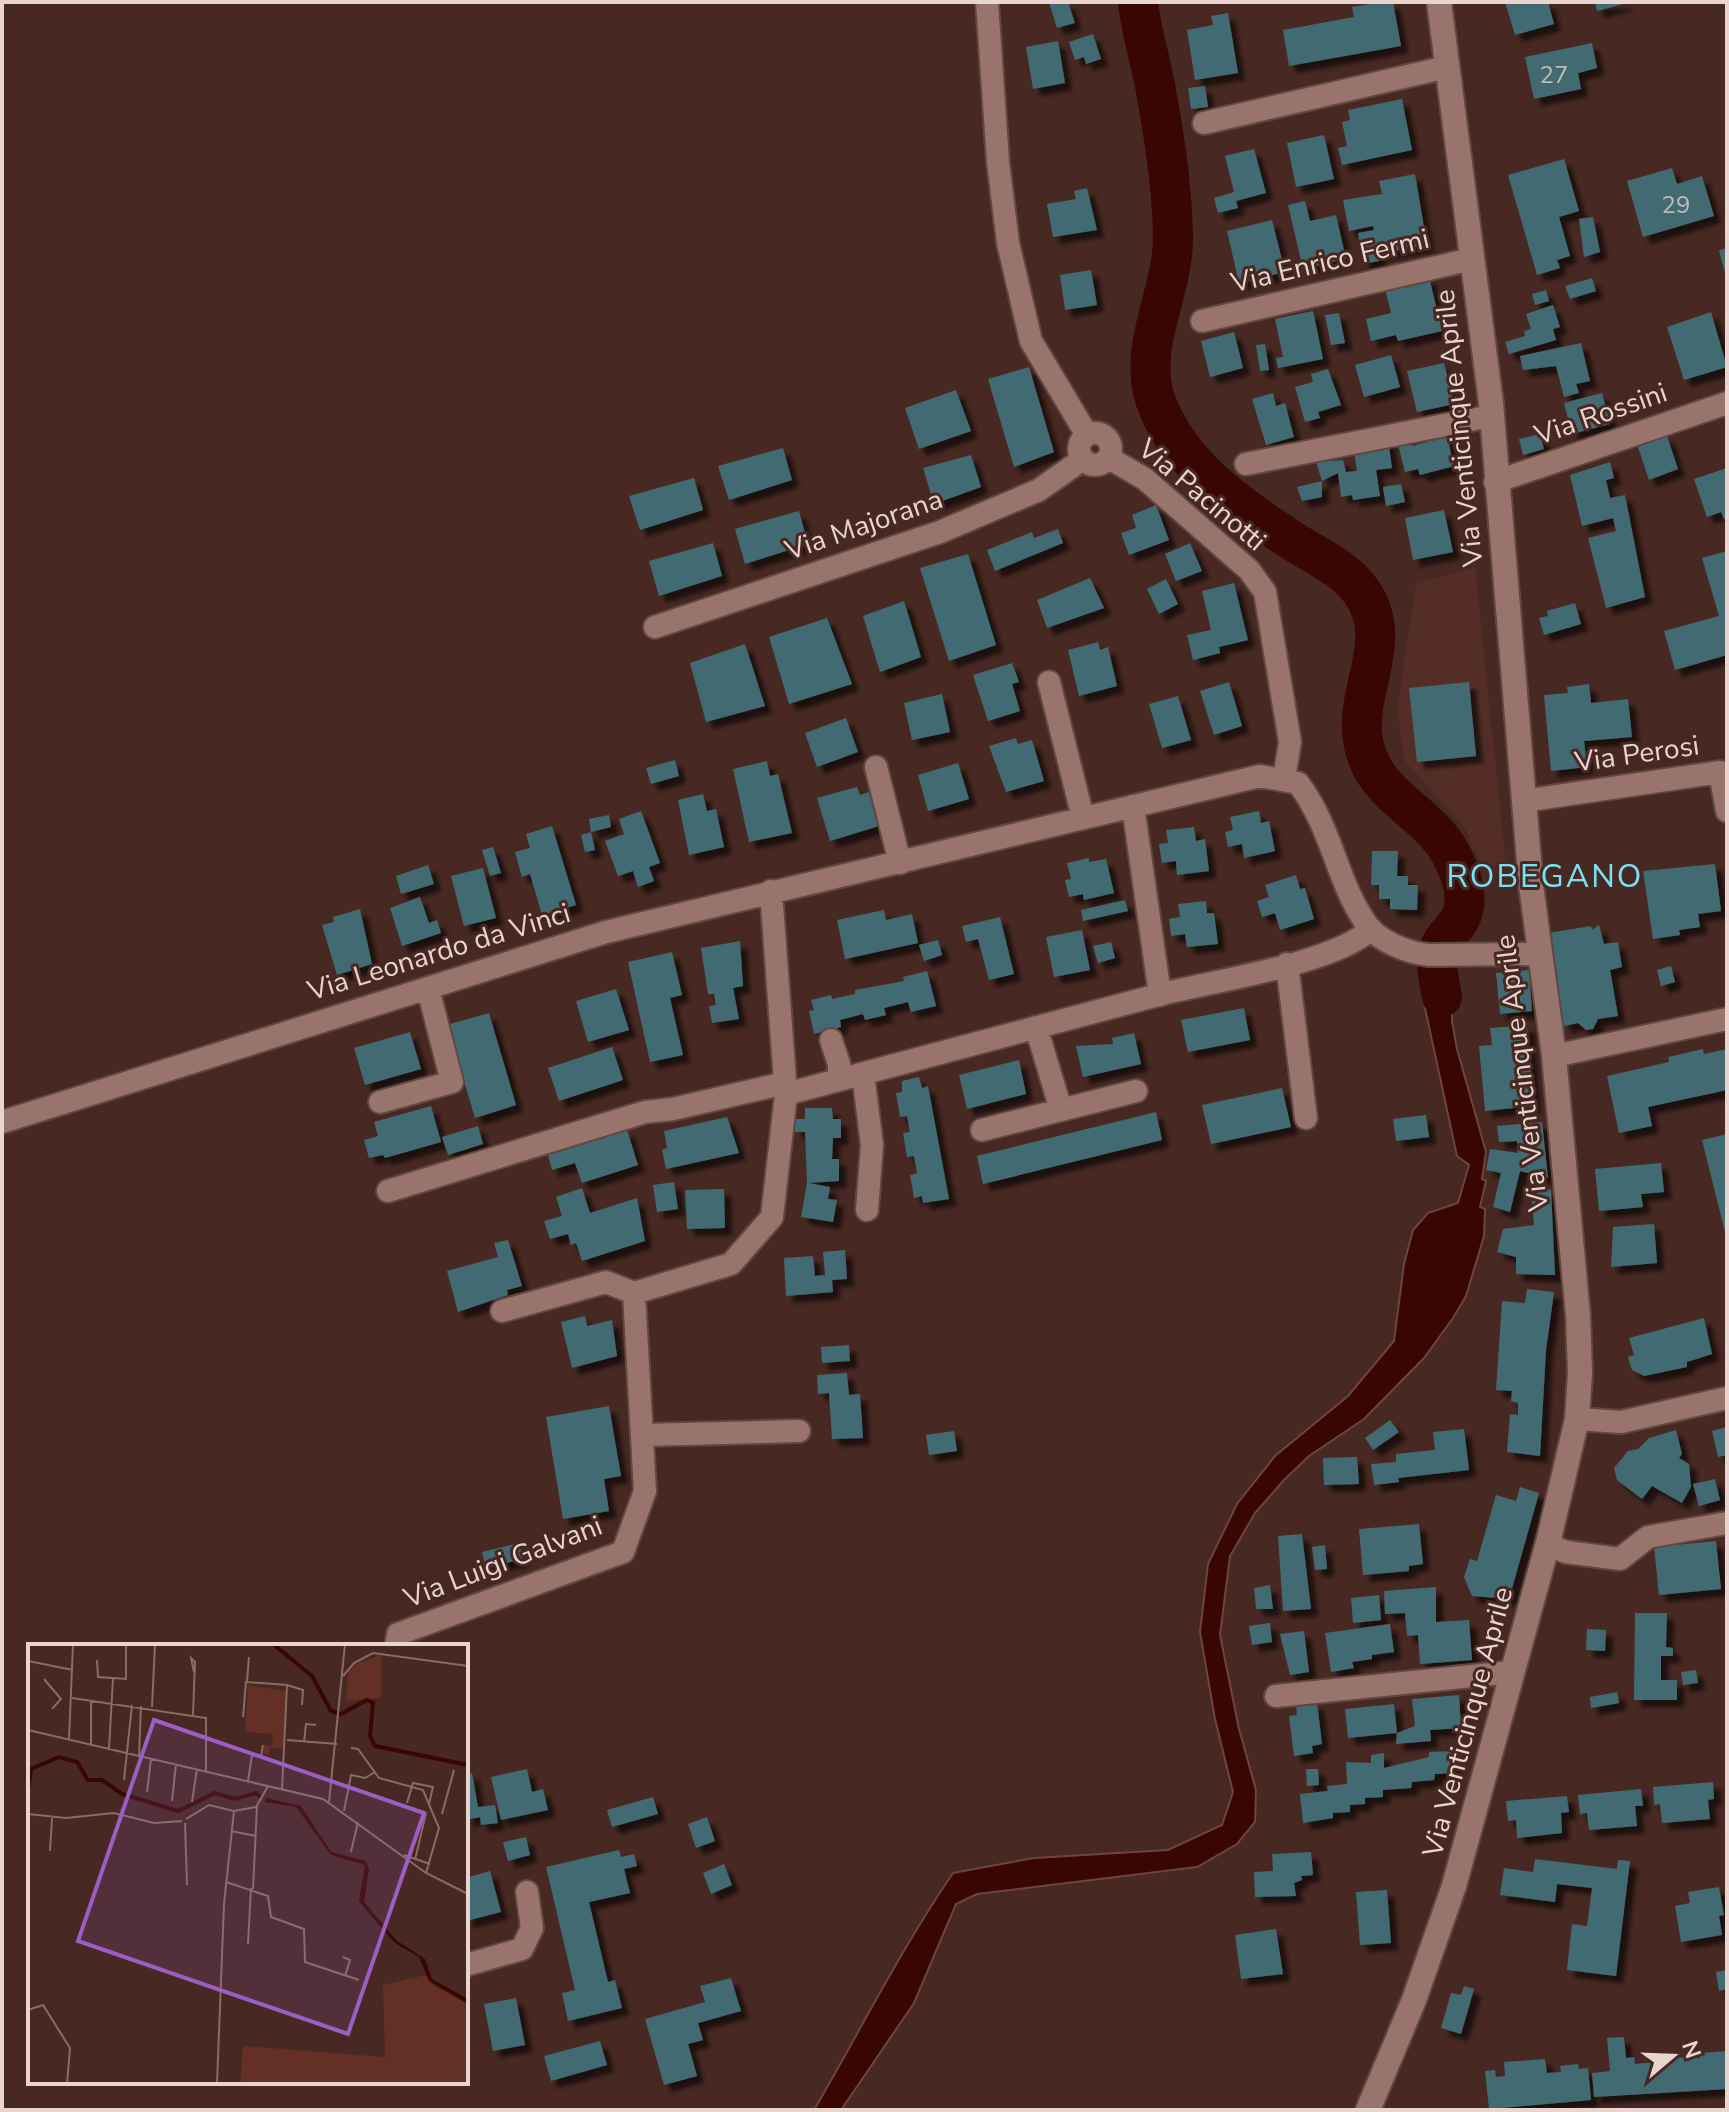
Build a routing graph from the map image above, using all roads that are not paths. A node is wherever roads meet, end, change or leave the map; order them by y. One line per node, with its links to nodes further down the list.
1 (987, 2): 9 (street, Via Pacinotti)
2 (1439, 2): 3 (main road, Via Venticinque Aprile)
3 (1447, 67): 4 (street); 5 (main road, Via Venticinque Aprile)
4 (1204, 123)
5 (1472, 259): 6 (street, Via Enrico Fermi); 8 (main road, Via Venticinque Aprile)
6 (1202, 321)
7 (1727, 403): 13 (street, Via Rossini)
8 (1491, 416): 12 (street); 13 (main road, Via Venticinque Aprile)
9 (1087, 435): 10 (street, Via Pacinotti); 11 (street)
10 (1109, 458): 11 (street, Via Pacinotti); 17 (street, Via Pacinotti)
11 (1083, 459): 14 (street, Via Majorana)
12 (1246, 464)
13 (1495, 482): 18 (main road, Via Venticinque Aprile)
14 (655, 627)
15 (1049, 682): 21 (street)
16 (876, 767): 22 (street)
17 (1284, 779): 19 (street, Via Leonardo da Vinci); 24 (street)
18 (1523, 801): 20 (street, Via Perosi); 25 (main road, Via Venticinque Aprile)
19 (1133, 806): 21 (street, Via Leonardo da Vinci); 28 (street)
20 (1727, 811)
21 (1083, 818): 22 (street, Via Leonardo da Vinci)
22 (900, 863): 23 (street, Via Leonardo da Vinci)
23 (771, 891): 27 (street, Via Leonardo da Vinci); 35 (street)
24 (1371, 929): 25 (street); 26 (street)
25 (1538, 954): 32 (main road, Via Venticinque Aprile)
26 (1287, 964): 28 (street); 39 (street)
27 (428, 989): 37 (street); 40 (street, Via Leonardo da Vinci)
28 (1160, 995): 30 (street)
29 (1727, 1019): 32 (street)
30 (1036, 1027): 33 (street); 38 (street)
31 (831, 1040): 34 (street)
32 (1554, 1056): 47 (main road, Via Venticinque Aprile)
33 (863, 1074): 34 (street); 43 (street)
34 (839, 1080): 35 (street)
35 (786, 1089): 42 (street); 44 (street)
36 (1136, 1091): 38 (street)
37 (380, 1102)
38 (1061, 1110): 41 (street)
39 (1306, 1118)
40 (2, 1122)
41 (982, 1130)
42 (388, 1191)
43 (867, 1210)
44 (634, 1293): 45 (street); 49 (street, Via Luigi Galvani)
45 (502, 1311)
46 (1727, 1398): 47 (street)
47 (1577, 1419): 51 (main road, Via Venticinque Aprile)
48 (799, 1431): 49 (street)
49 (643, 1435): 52 (street, Via Luigi Galvani)
50 (1727, 1523): 51 (street)
51 (1547, 1544): 53 (main road, Via Venticinque Aprile)
52 (396, 1644)
53 (1511, 1672): 54 (street); 57 (main road, Via Venticinque Aprile)
54 (1276, 1696)
55 (527, 1892): 56 (street)
56 (468, 1964)
57 (1384, 2072): 58 (main road, Via Venticinque Aprile); 59 (street)
58 (1368, 2110)
59 (1383, 2110)

